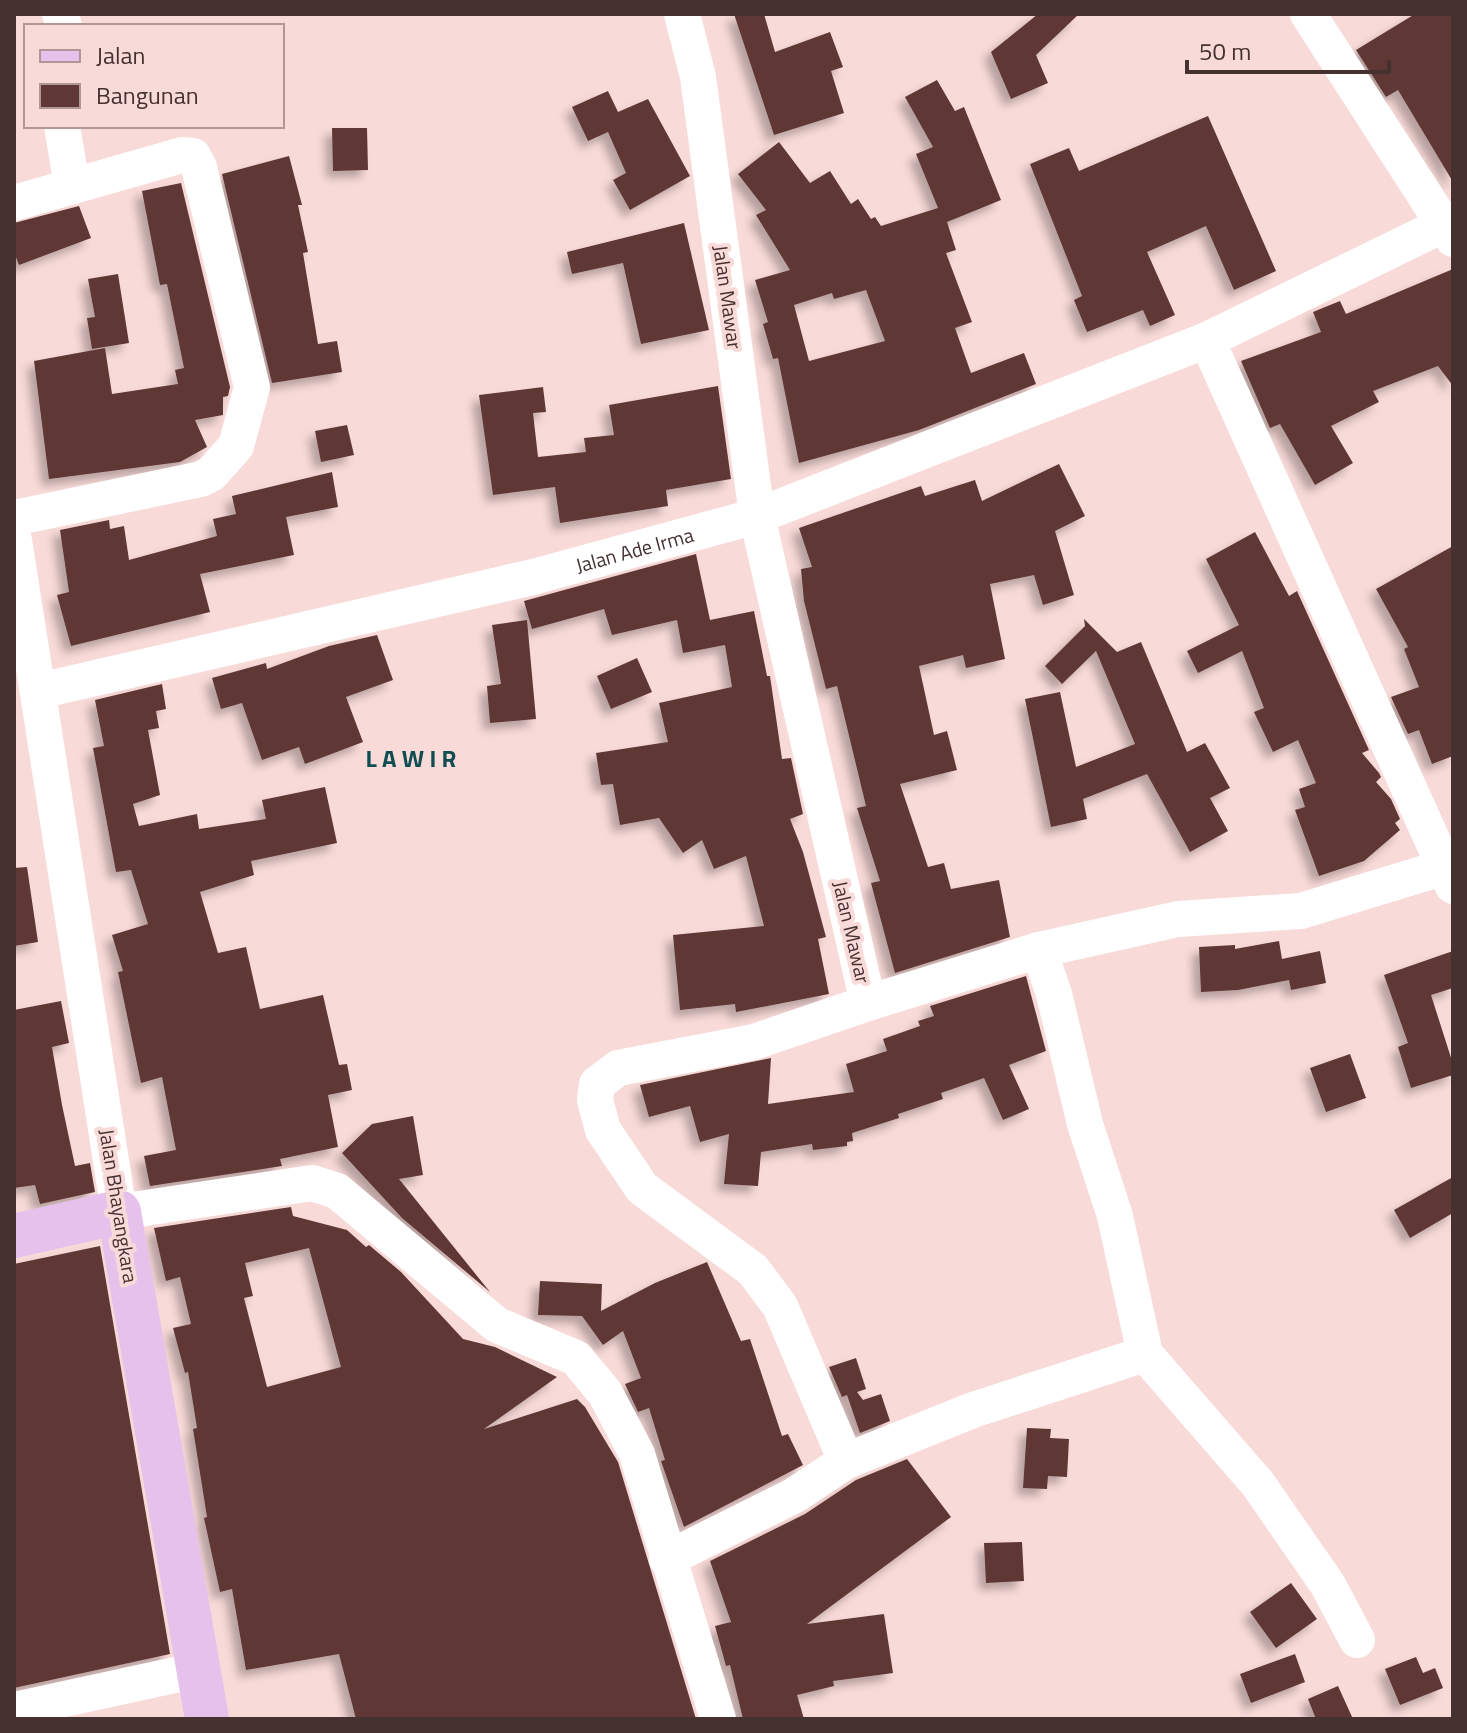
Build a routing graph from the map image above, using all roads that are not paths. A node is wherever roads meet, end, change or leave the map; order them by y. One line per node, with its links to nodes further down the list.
1 (682, 14): 8 (street, Jalan Mawar)
2 (1308, 14): 6 (street)
3 (62, 128): 4 (street)
4 (72, 186): 5 (street); 9 (street)
5 (14, 203)
6 (1450, 228): 7 (street, Jalan Ade Irma)
7 (1207, 340): 8 (street, Jalan Ade Irma); 13 (street)
8 (757, 516): 11 (street, Jalan Ade Irma); 15 (street, Jalan Mawar)
9 (14, 518)
10 (14, 540): 11 (street, Jalan Bhayangkara)
11 (39, 691): 12 (street, Jalan Bhayangkara)
12 (30, 741): 16 (street, Jalan Bhayangkara)
13 (1449, 877): 14 (street)
14 (1039, 950): 15 (street); 18 (street)
15 (868, 1003): 19 (street, Jalan Mawar)
16 (119, 1212): 17 (main road); 20 (street); 22 (main road, Jalan Bhayangkara)
17 (14, 1236)
18 (1145, 1354): 19 (street); 21 (street)
19 (846, 1461): 20 (street)
20 (667, 1559): 25 (street)
21 (1357, 1640)
22 (198, 1670): 23 (street); 24 (main road, Jalan Bhayangkara)
23 (14, 1710)
24 (207, 1719)
25 (718, 1719)

